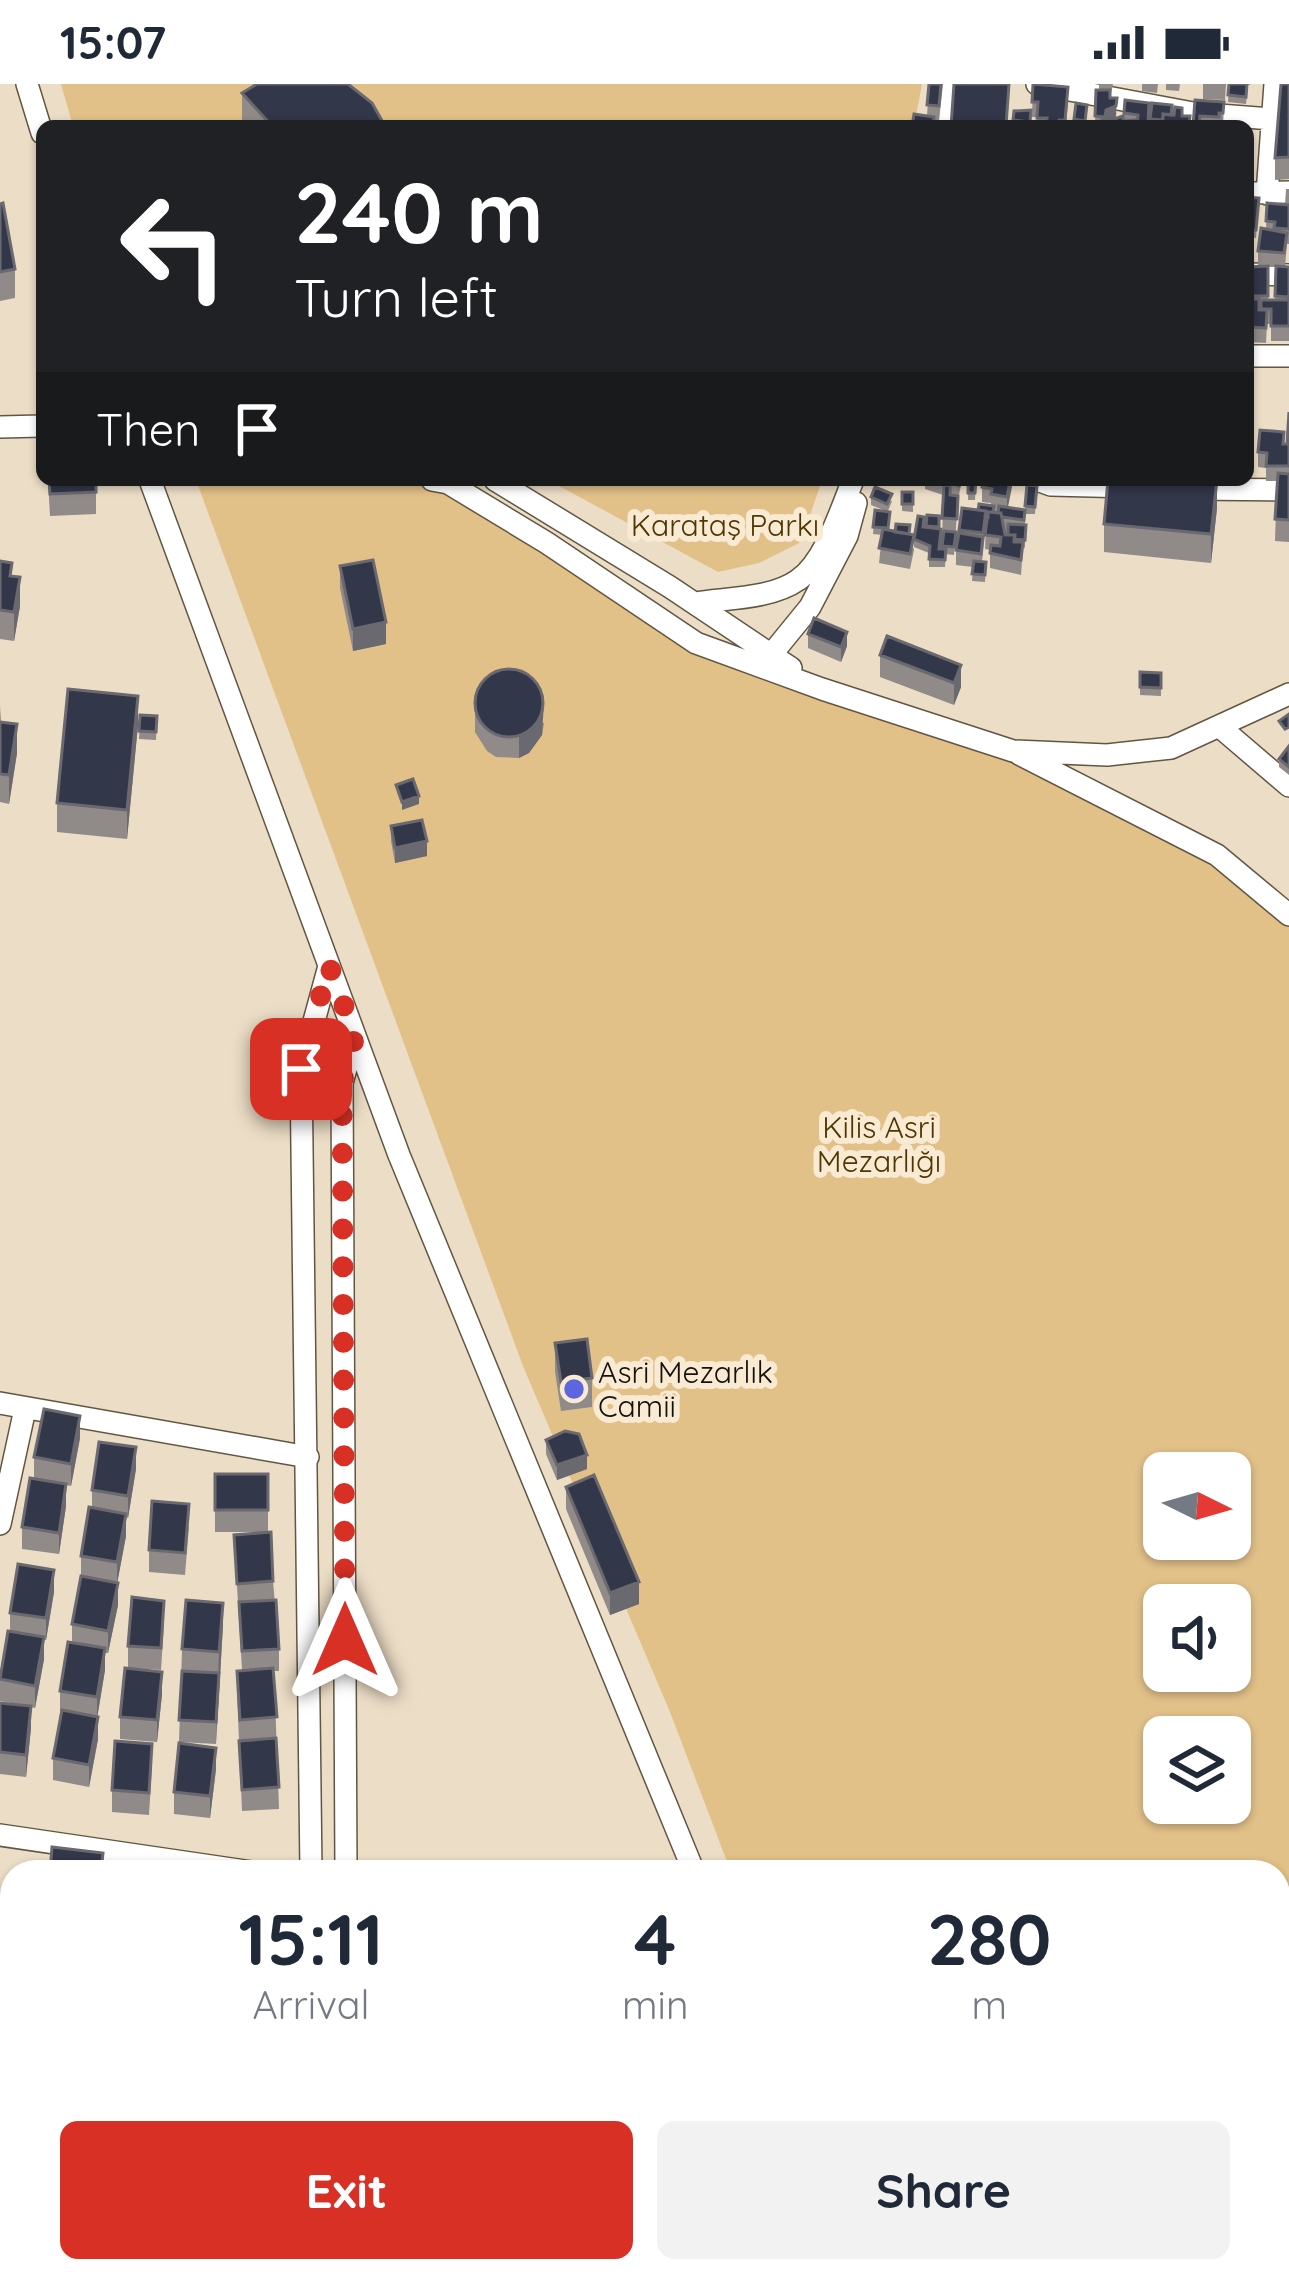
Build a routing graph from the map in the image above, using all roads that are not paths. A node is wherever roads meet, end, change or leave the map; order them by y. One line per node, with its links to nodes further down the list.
1 (27, 84): 6 (street)
2 (953, 84): 7 (street)
3 (1037, 84): 5 (street)
4 (1275, 84): 5 (street)
5 (1271, 119): 8 (street)
6 (38, 120)
7 (947, 120)
8 (1268, 193)
9 (1254, 274): 10 (street)
10 (1289, 275)
11 (1254, 356): 12 (street)
12 (1289, 356)
13 (36, 426): 14 (street)
14 (0, 427)
15 (152, 486): 29 (street)
16 (453, 486): 23 (street)
17 (505, 486): 22 (street)
18 (855, 486): 22 (street)
19 (857, 486): 23 (street)
20 (1168, 486): 21 (street)
21 (1289, 490)
22 (695, 603): 23 (street)
23 (765, 660): 26 (street)
24 (1289, 694): 25 (street)
25 (1220, 727): 26 (street); 27 (street)
26 (1013, 751): 28 (street)
27 (1289, 786)
28 (1289, 914)
29 (329, 965): 30 (street); 33 (street)
30 (355, 1036): 38 (street); 39 (street)
31 (0, 1403): 32 (street)
32 (25, 1409): 33 (street); 34 (street)
33 (308, 1457): 37 (street)
34 (0, 1524)
35 (0, 1834): 36 (street)
36 (117, 1860)
37 (311, 1860)
38 (346, 1860)
39 (689, 1860)

